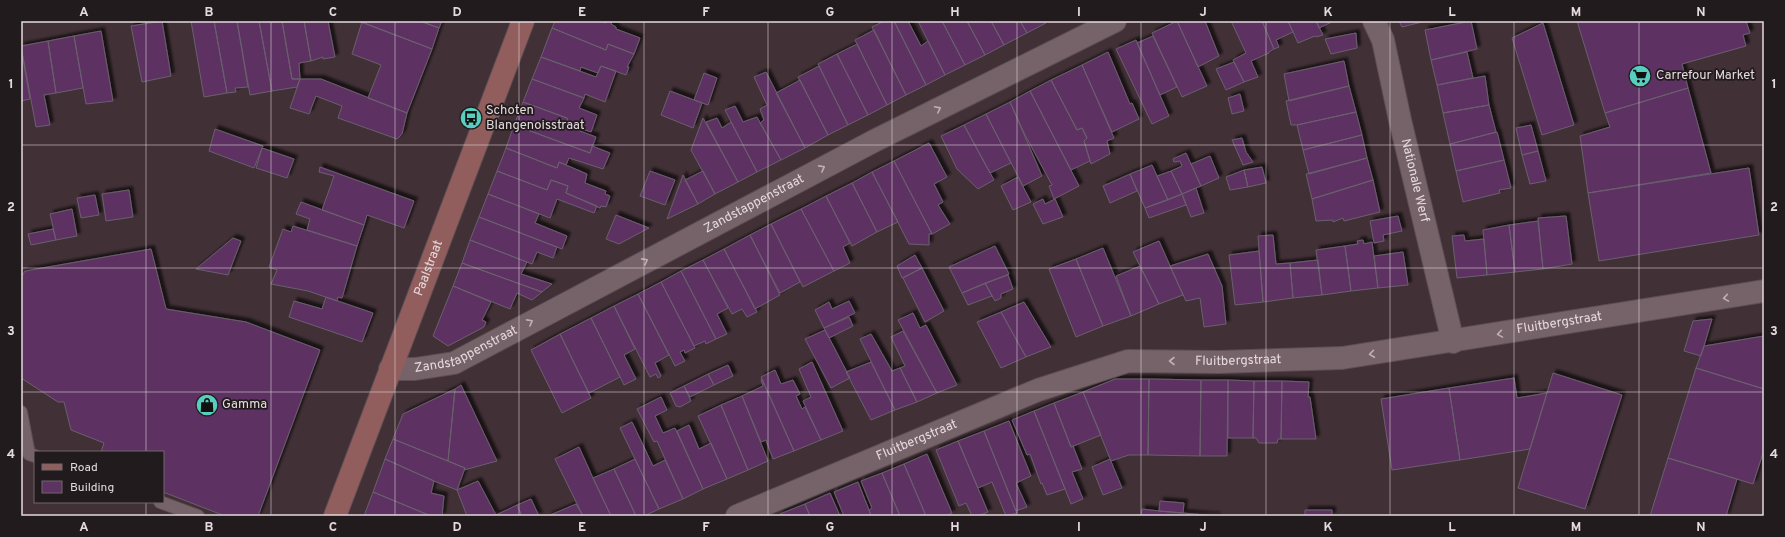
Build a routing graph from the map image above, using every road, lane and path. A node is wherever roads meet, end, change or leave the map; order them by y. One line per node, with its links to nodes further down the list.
1 (523, 21): 6 (street, Paalstraat)
2 (1115, 21): 6 (street, Zandstappenstraat, one-way to 2)
3 (1374, 21): 5 (street, Nationale Werf)
4 (1764, 292): 5 (street, Fluitbergstraat, one-way to 5)
5 (1453, 342): 12 (street, Fluitbergstraat, one-way to 12)
6 (390, 368): 11 (street, Paalstraat)
7 (21, 412): 8 (lane)
8 (34, 456)
9 (163, 503): 10 (lane)
10 (198, 516)
11 (335, 516)
12 (737, 516)

